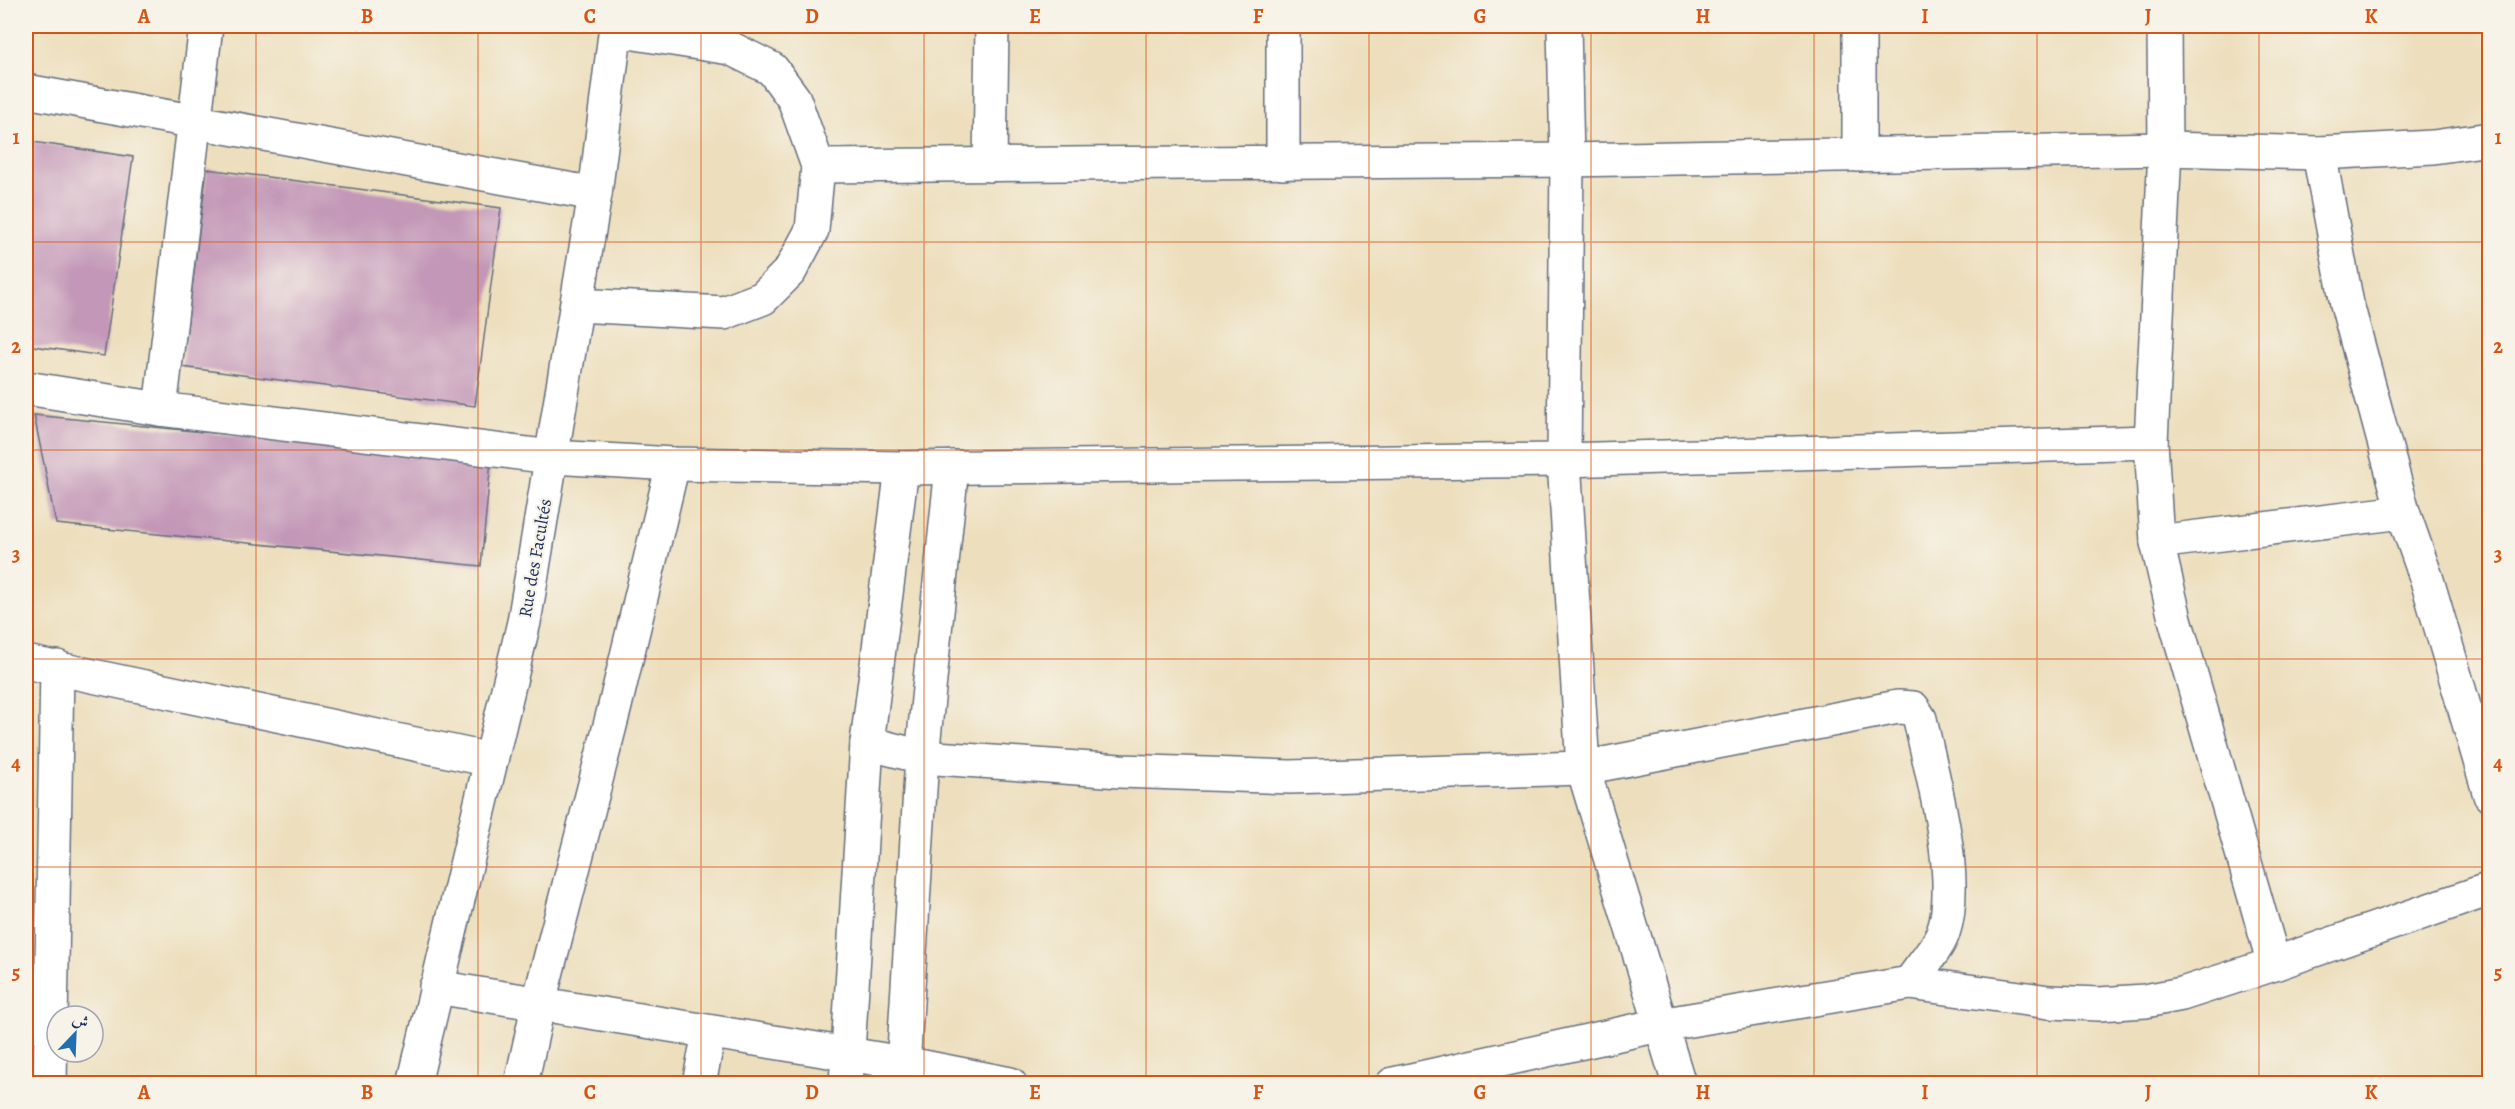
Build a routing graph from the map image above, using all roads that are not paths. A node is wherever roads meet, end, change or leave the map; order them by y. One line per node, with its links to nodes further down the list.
1 (206, 26): 10 (street)
2 (993, 26): 17 (street)
3 (1283, 26): 16 (street)
4 (1564, 26): 15 (street)
5 (1859, 26): 14 (street)
6 (2164, 26): 12 (street)
7 (616, 28): 8 (street); 19 (street, Rue des Facultés)
8 (732, 37): 18 (street)
9 (26, 91): 10 (street)
10 (196, 121): 19 (street); 22 (street)
11 (2490, 139): 13 (street)
12 (2165, 149): 13 (street); 14 (street); 23 (street)
13 (2319, 153): 29 (street)
14 (1859, 155): 15 (street)
15 (1567, 160): 16 (street); 25 (street)
16 (1283, 163): 17 (street)
17 (990, 165): 18 (street)
18 (818, 166): 20 (street)
19 (595, 194): 20 (street, Rue des Facultés)
20 (577, 305): 24 (street, Rue des Facultés)
21 (26, 388): 22 (street)
22 (160, 409): 24 (street)
23 (2151, 442): 25 (street); 30 (street)
24 (552, 457): 26 (street); 34 (street, Rue des Facultés)
25 (1564, 460): 27 (street); 35 (street)
26 (673, 464): 28 (street); 41 (street)
27 (952, 467): 28 (street); 33 (street)
28 (902, 468): 32 (street)
29 (2403, 512): 30 (street); 36 (street)
30 (2157, 542): 38 (street)
31 (41, 665): 34 (street); 46 (street)
32 (867, 744): 33 (street); 44 (street)
33 (922, 757): 35 (street); 45 (street)
34 (491, 760): 40 (street, Rue des Facultés)
35 (1583, 768): 39 (street); 42 (street)
36 (2490, 795)
37 (2490, 889): 38 (street)
38 (2274, 964): 39 (street)
39 (1910, 983): 42 (street)
40 (436, 987): 41 (street); 47 (street, Rue des Facultés)
41 (538, 1002): 43 (street); 48 (street)
42 (1660, 1025): 51 (street); 52 (street)
43 (709, 1033): 44 (street); 49 (street)
44 (846, 1069): 45 (street)
45 (902, 1073): 50 (street)
46 (50, 1083)
47 (414, 1083)
48 (521, 1083)
49 (699, 1083)
50 (1010, 1083)
51 (1393, 1083)
52 (1679, 1083)

